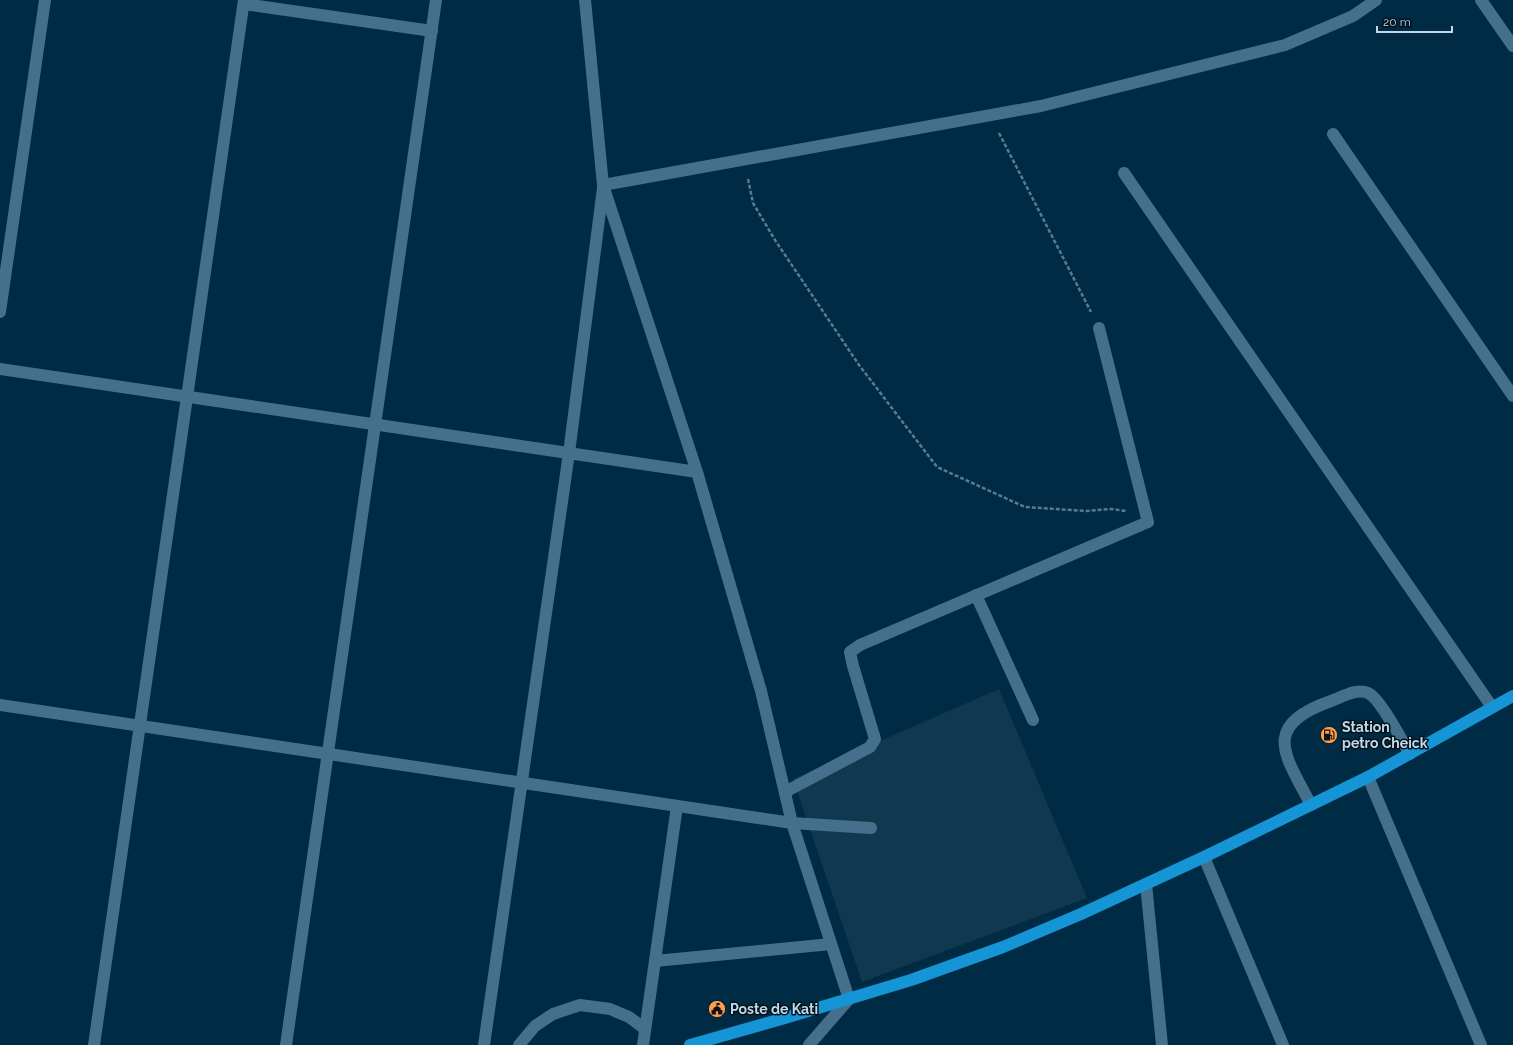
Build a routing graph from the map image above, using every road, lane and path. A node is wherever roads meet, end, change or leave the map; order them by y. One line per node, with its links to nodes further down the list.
1 (45, 0): 14 (street)
2 (436, 0): 7 (street)
3 (584, 0): 13 (street)
4 (1376, 0): 9 (street)
5 (1481, 0): 8 (street)
6 (244, 2): 7 (street); 17 (street)
7 (432, 32): 19 (street)
8 (1513, 46)
9 (990, 115): 11 (street); 15 (path)
10 (1333, 134): 18 (street)
11 (743, 160): 13 (street); 22 (path)
12 (1124, 173): 26 (street)
13 (603, 184): 20 (street); 21 (street)
14 (0, 312)
15 (1099, 328): 22 (street)
16 (0, 368): 17 (street)
17 (187, 396): 19 (street); 28 (street)
18 (1513, 396)
19 (376, 424): 20 (street); 29 (street)
20 (569, 453): 21 (street); 32 (street)
21 (697, 472): 33 (street)
22 (1148, 522): 23 (street)
23 (976, 595): 27 (street); 33 (street)
24 (1513, 696): 26 (highway)
25 (0, 706): 28 (street)
26 (1492, 707): 30 (highway)
27 (1032, 720)
28 (140, 726): 29 (street); 44 (street)
29 (328, 754): 32 (street); 45 (street)
30 (1410, 754): 31 (highway); 34 (street)
31 (1368, 777): 34 (highway); 53 (street)
32 (522, 783): 35 (street); 46 (street)
33 (785, 792): 36 (street)
34 (1311, 805): 38 (highway)
35 (677, 806): 36 (street); 41 (street)
36 (792, 823): 37 (street); 40 (street)
37 (871, 828)
38 (1204, 857): 39 (highway); 52 (street)
39 (1146, 884): 42 (highway); 51 (street)
40 (831, 944): 41 (street); 42 (street)
41 (655, 961): 43 (street)
42 (849, 999): 49 (highway); 50 (street)
43 (645, 1029): 47 (street); 48 (street)
44 (94, 1045)
45 (286, 1045)
46 (484, 1045)
47 (519, 1045)
48 (643, 1045)
49 (690, 1045)
50 (809, 1045)
51 (1162, 1045)
52 (1283, 1045)
53 (1481, 1045)

